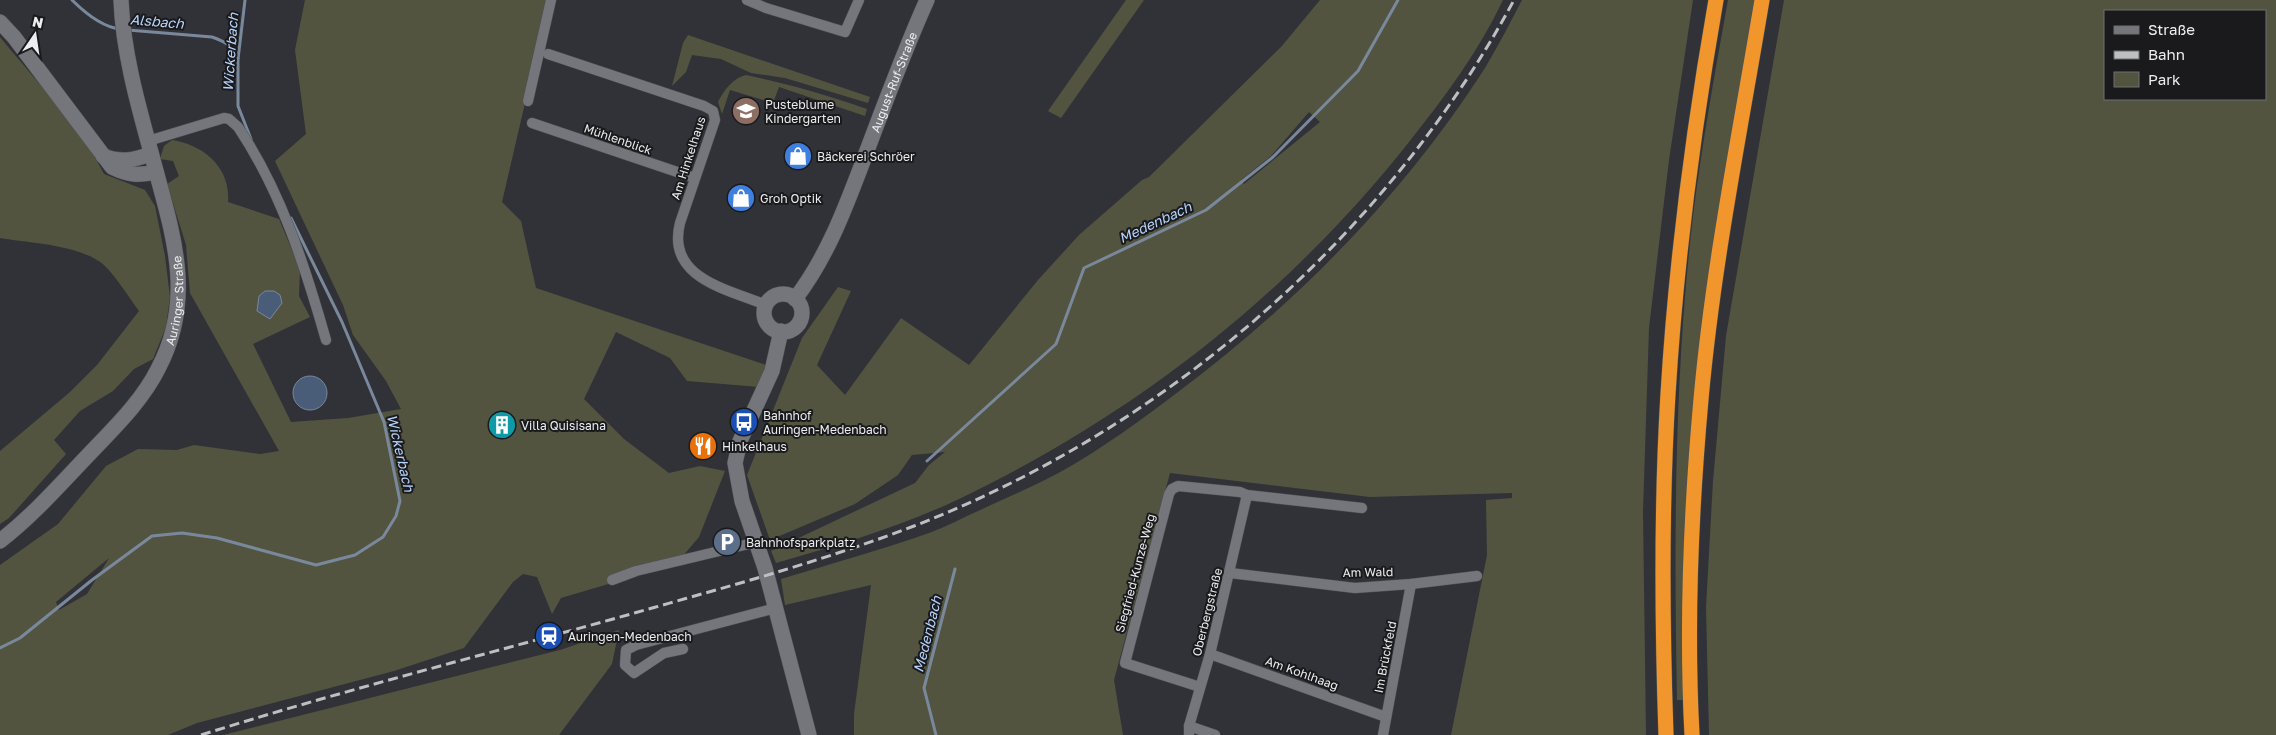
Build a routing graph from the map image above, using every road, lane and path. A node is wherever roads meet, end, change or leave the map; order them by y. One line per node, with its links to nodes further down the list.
1 (121, 0): 12 (street, Auringer Straße)
2 (551, 0): 10 (street)
3 (747, 0): 4 (street)
4 (860, 0)
5 (928, 0): 16 (street, August-Ruf-Straße)
6 (1716, 0): 37 (highway)
7 (1762, 0): 38 (highway)
8 (0, 22): 13 (street)
9 (548, 54): 15 (street, Am Hinkelhaus)
10 (528, 101)
11 (532, 123): 15 (street, Mühlenblick)
12 (150, 148): 13 (street); 14 (street, Auringer Straße); 19 (street)
13 (102, 155): 14 (street)
14 (156, 172): 22 (street, Auringer Straße)
15 (695, 178): 17 (street, Am Hinkelhaus)
16 (795, 299): 17 (street); 18 (street)
17 (766, 305): 18 (street)
18 (781, 331): 23 (street)
19 (326, 340)
20 (1247, 495): 21 (street); 24 (street, Oberbergstraße); 31 (street, Siegfried-Kunze-Weg)
21 (1362, 508)
22 (0, 541)
23 (757, 542): 26 (street); 28 (street)
24 (1230, 572): 27 (street, Am Wald); 30 (street, Oberbergstraße)
25 (1477, 576): 27 (street, Am Wald)
26 (612, 580)
27 (1411, 584): 32 (street, Im Brückfeld)
28 (776, 608): 29 (street); 34 (street)
29 (683, 649)
30 (1210, 654): 31 (street, Oberbergstraße); 32 (street, Am Kohlhaag)
31 (1200, 687): 33 (street, Oberbergstraße)
32 (1386, 716): 36 (street, Im Brückfeld)
33 (1189, 730): 35 (street)
34 (809, 735)
35 (1215, 735)
36 (1383, 735)
37 (1666, 735)
38 (1692, 735)

